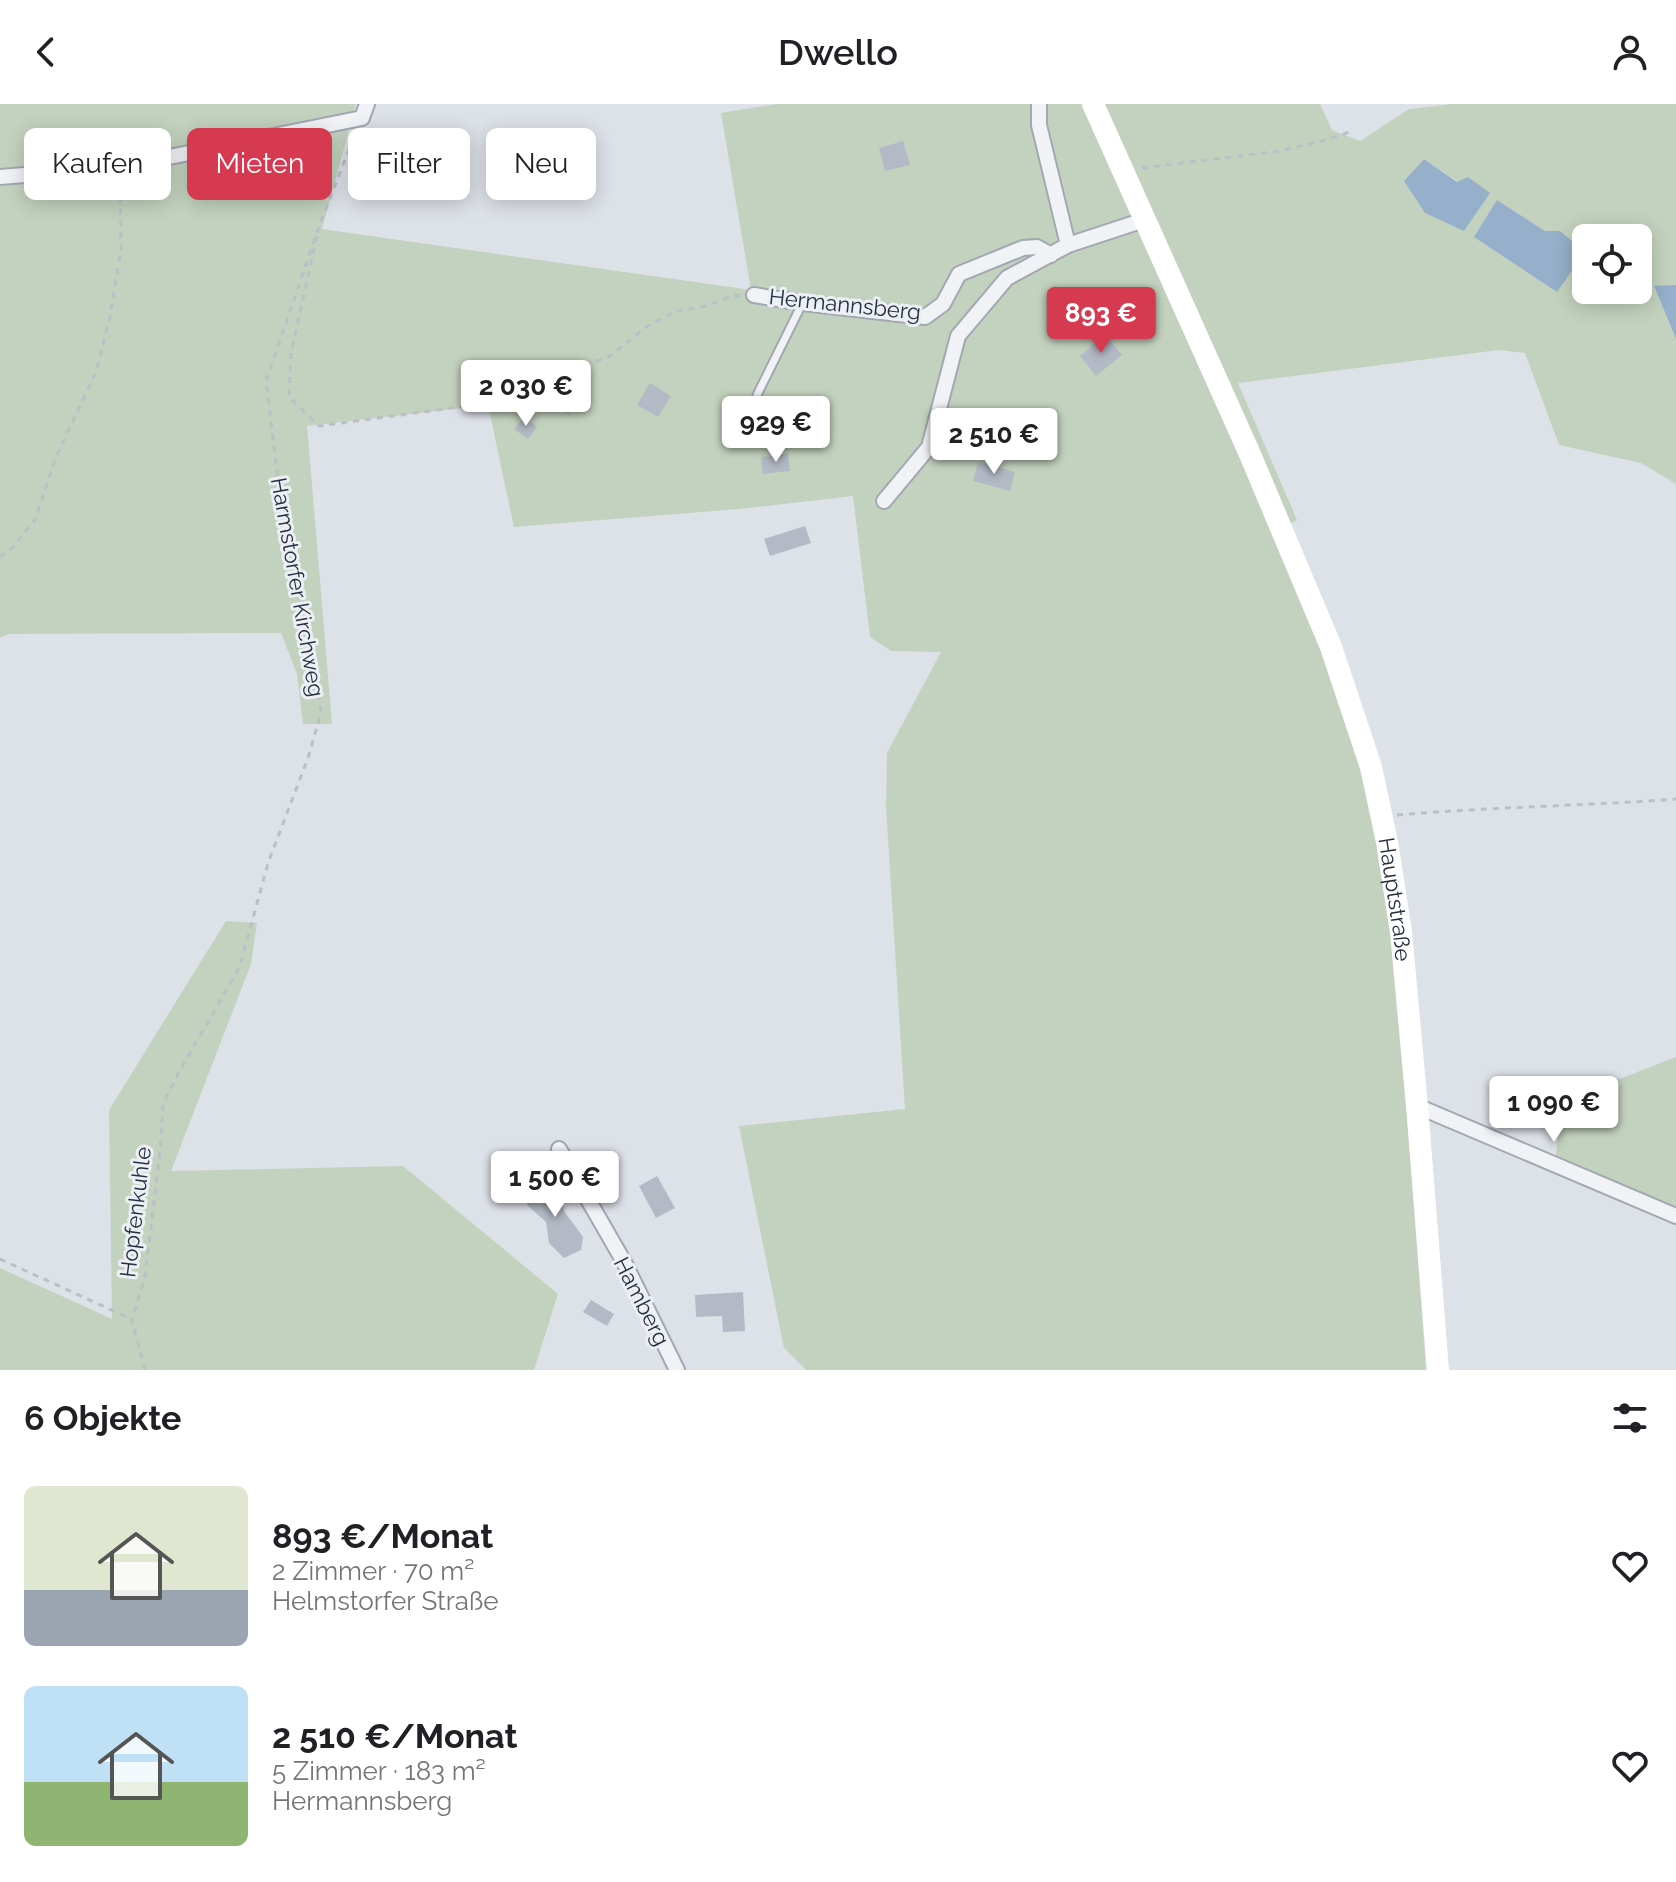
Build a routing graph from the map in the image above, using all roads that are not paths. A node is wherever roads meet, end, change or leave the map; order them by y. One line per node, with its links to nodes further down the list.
1 (1039, 104): 6 (street)
2 (1093, 104): 5 (main road, Hauptstraße)
3 (365, 111): 4 (street)
4 (0, 177)
5 (1144, 220): 6 (street); 12 (main road, Hauptstraße)
6 (1068, 245): 7 (street)
7 (1051, 255): 9 (street, Hermannsberg); 11 (street)
8 (754, 295): 9 (street, Hermannsberg)
9 (803, 303): 10 (lane)
10 (766, 442)
11 (884, 501)
12 (1417, 1106): 14 (street); 16 (main road, Hauptstraße)
13 (559, 1149): 15 (street, Hamberg)
14 (1676, 1216)
15 (677, 1370)
16 (1438, 1370)

